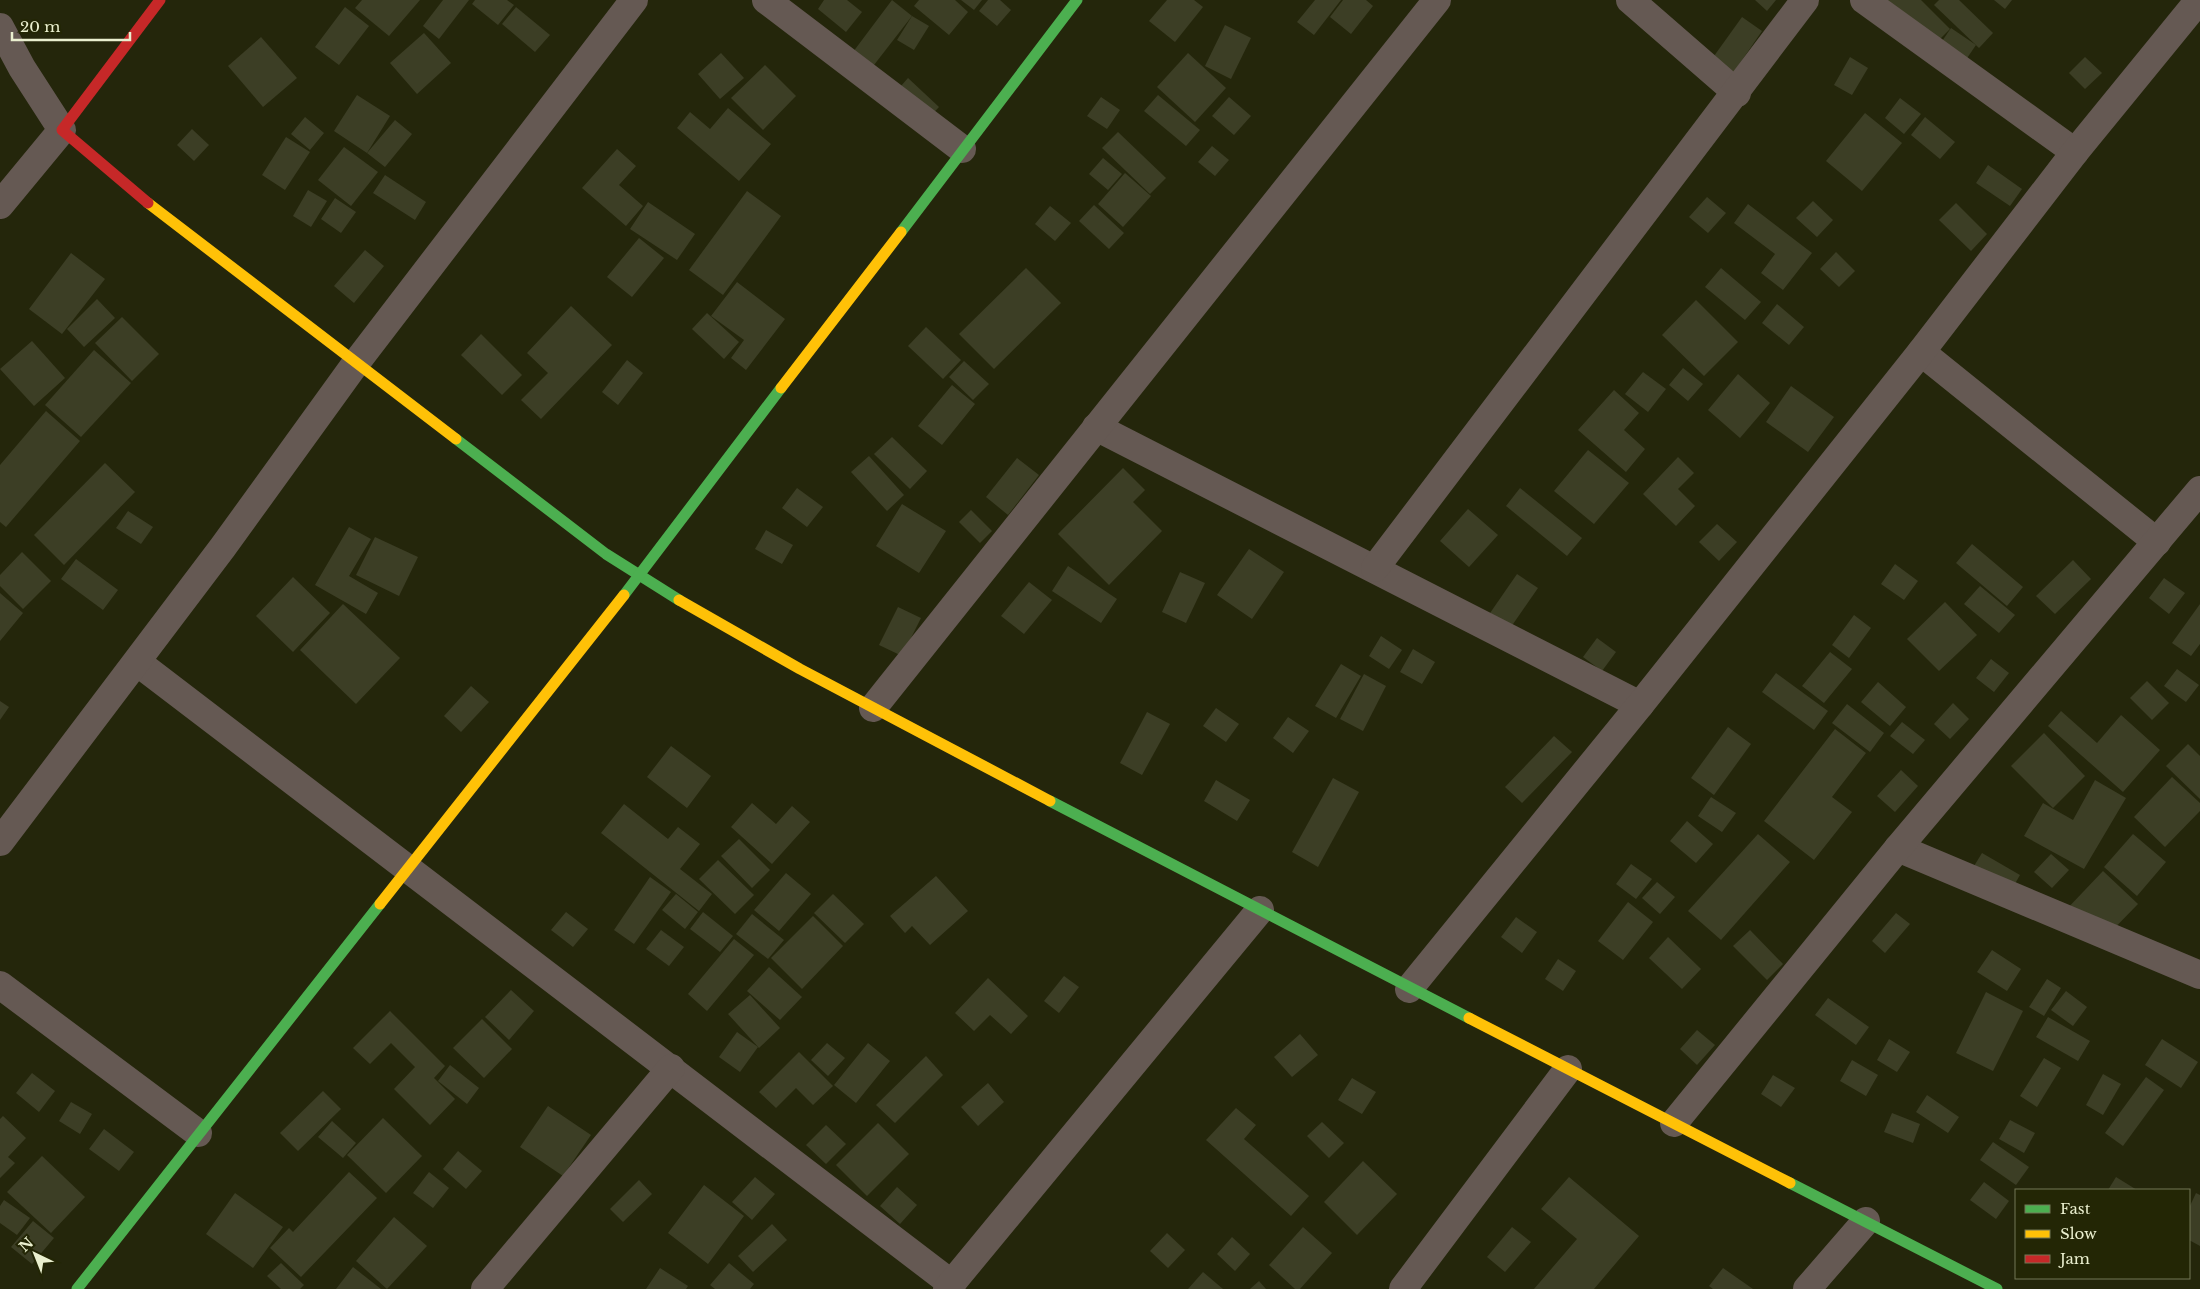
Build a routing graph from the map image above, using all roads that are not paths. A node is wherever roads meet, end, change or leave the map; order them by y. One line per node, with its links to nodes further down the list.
1 (160, 0): 12 (street)
2 (634, 0): 17 (street)
3 (766, 0): 13 (street)
4 (1077, 0): 13 (street)
5 (1437, 0): 18 (street)
6 (1630, 0): 11 (street)
7 (1805, 0): 11 (street)
8 (1864, 0): 14 (street)
9 (2199, 0): 14 (street)
10 (0, 27): 12 (street)
11 (1737, 92): 21 (street)
12 (62, 130): 15 (street); 17 (street)
13 (962, 148): 22 (street)
14 (2075, 152): 16 (street)
15 (0, 205)
16 (1921, 352): 20 (street); 24 (street)
17 (356, 364): 22 (street); 23 (street)
18 (1096, 428): 21 (street); 25 (street)
19 (2200, 490): 20 (street)
20 (2157, 542): 27 (street)
21 (1375, 568): 24 (street)
22 (639, 575): 25 (street); 28 (street)
23 (137, 662): 26 (street); 28 (street)
24 (1640, 705): 32 (street)
25 (873, 708): 29 (street)
26 (0, 842)
27 (1898, 848): 30 (street); 35 (street)
28 (408, 870): 33 (street); 36 (street)
29 (1260, 910): 32 (street); 38 (street)
30 (2200, 975)
31 (0, 985): 36 (street)
32 (1409, 989): 34 (street)
33 (671, 1068): 38 (street); 40 (street)
34 (1568, 1068): 35 (street); 41 (street)
35 (1674, 1123): 37 (street)
36 (198, 1133): 39 (street)
37 (1866, 1221): 42 (street); 43 (street)
38 (949, 1286)
39 (77, 1289)
40 (485, 1289)
41 (1403, 1289)
42 (1807, 1289)
43 (1997, 1289)

